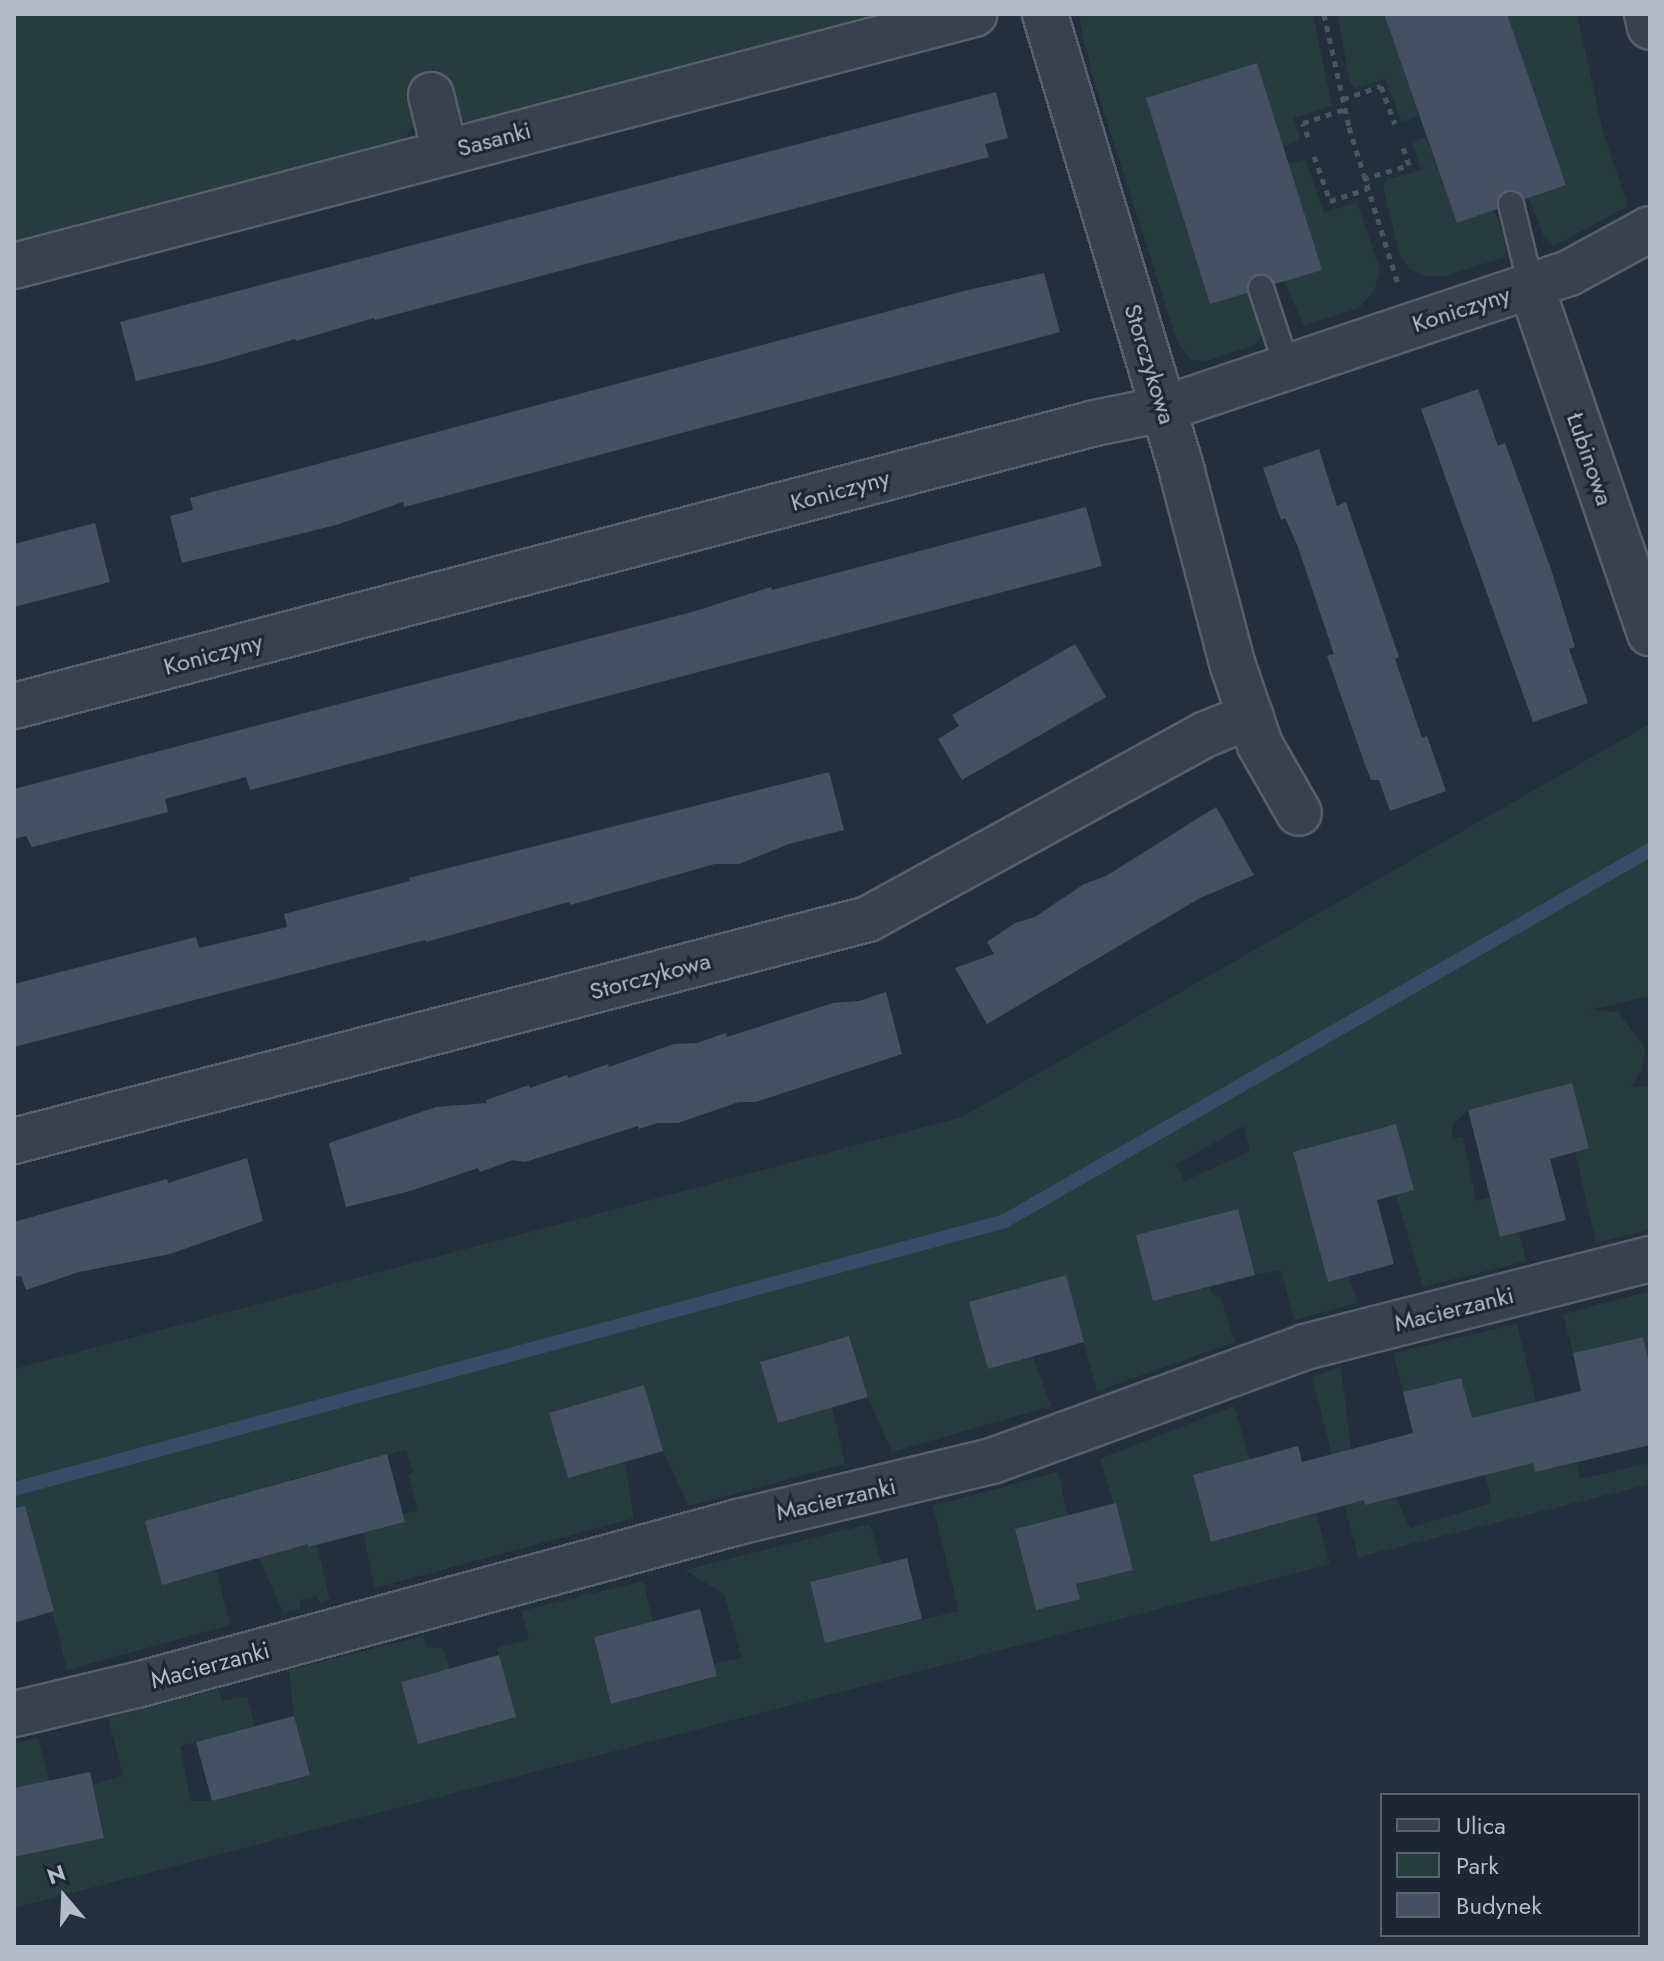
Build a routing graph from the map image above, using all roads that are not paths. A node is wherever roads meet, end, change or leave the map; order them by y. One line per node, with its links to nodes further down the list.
1 (974, 14): 6 (street, Sasanki)
2 (1045, 14): 13 (street, Storczykowa)
3 (1647, 14): 4 (street)
4 (1650, 27)
5 (431, 95): 6 (street)
6 (445, 152): 9 (street, Sasanki)
7 (1511, 204): 10 (lane)
8 (1650, 229): 10 (street, Koniczyny)
9 (14, 266)
10 (1531, 286): 12 (street, Koniczyny); 14 (street, Łubinowa)
11 (1261, 288): 12 (lane)
12 (1287, 367): 13 (street, Koniczyny)
13 (1163, 409): 15 (street, Koniczyny); 16 (street, Storczykowa)
14 (1650, 633)
15 (14, 706)
16 (1250, 716): 17 (street, Storczykowa); 18 (street, Storczykowa)
17 (1299, 813)
18 (14, 1141)
19 (1650, 1259): 20 (street, Macierzanki)
20 (14, 1714)

